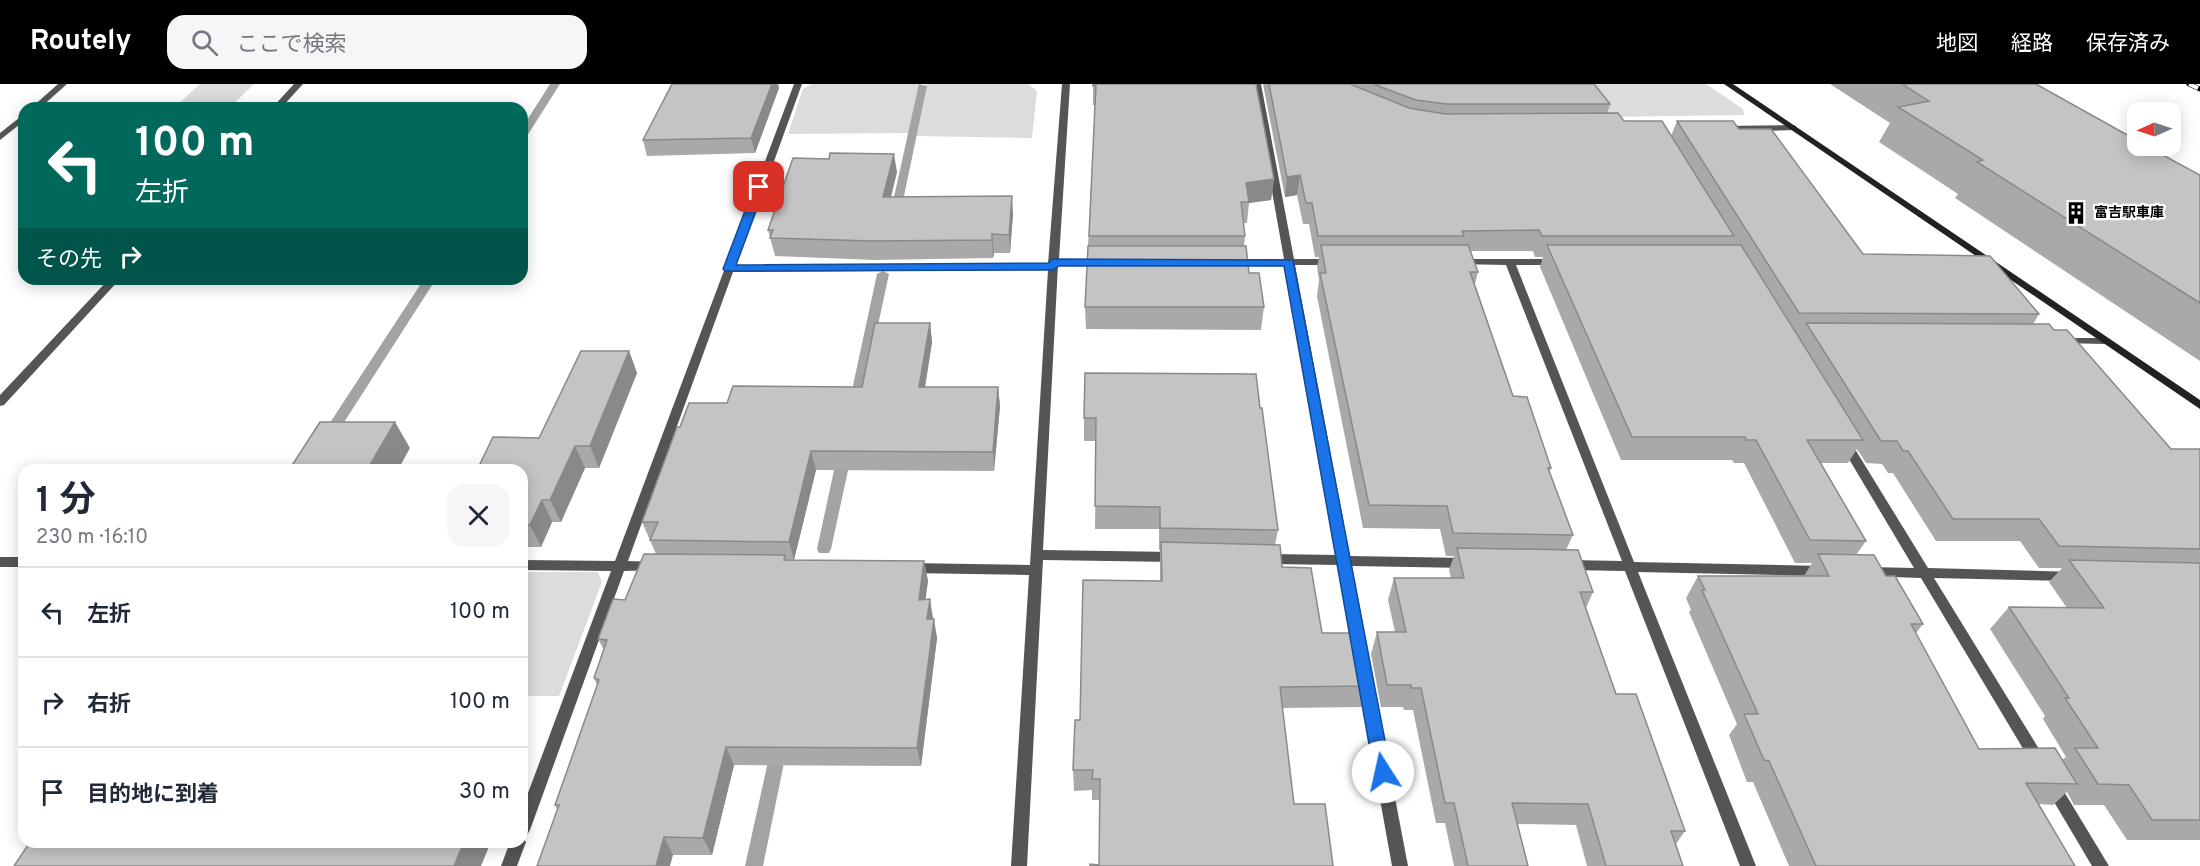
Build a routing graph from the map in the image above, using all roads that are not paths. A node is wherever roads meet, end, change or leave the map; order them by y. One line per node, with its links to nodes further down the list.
1 (63, 84): 7 (street)
2 (299, 84): 8 (street)
3 (798, 84): 21 (street)
4 (1066, 84): 20 (street)
5 (1257, 84): 15 (street)
6 (1728, 84): 10 (street)
7 (42, 102)
8 (282, 102)
9 (18, 122): 12 (street)
10 (1793, 128): 11 (street); 24 (street)
11 (1713, 129)
12 (0, 137)
13 (1112, 262): 20 (street)
14 (1219, 262): 15 (street)
15 (1289, 262): 16 (street); 30 (street)
16 (1347, 262)
17 (1452, 262): 18 (street)
18 (1510, 262): 19 (street); 39 (street)
19 (1569, 262)
20 (1053, 265): 21 (street); 33 (street)
21 (729, 269): 37 (street)
22 (109, 285): 25 (street)
23 (2046, 341): 24 (street)
24 (2106, 341): 26 (street)
25 (0, 402)
26 (2200, 405)
27 (1838, 431): 43 (street)
28 (1191, 558): 33 (street)
29 (1250, 559): 30 (street)
30 (1344, 561): 34 (street); 49 (street)
31 (0, 562): 32 (street)
32 (18, 562)
33 (1036, 562): 40 (street); 48 (street)
34 (1487, 564)
35 (528, 565): 37 (street)
36 (1558, 565): 39 (street)
37 (618, 566): 38 (street); 45 (street)
38 (666, 566)
39 (1629, 567): 41 (street); 50 (street)
40 (893, 568)
41 (1830, 571)
42 (1853, 571): 43 (street)
43 (1924, 573): 44 (street); 51 (street)
44 (2080, 576)
45 (528, 814)
46 (516, 848): 47 (street)
47 (509, 866)
48 (1019, 866)
49 (1400, 866)
50 (1748, 866)
51 (2101, 866)

